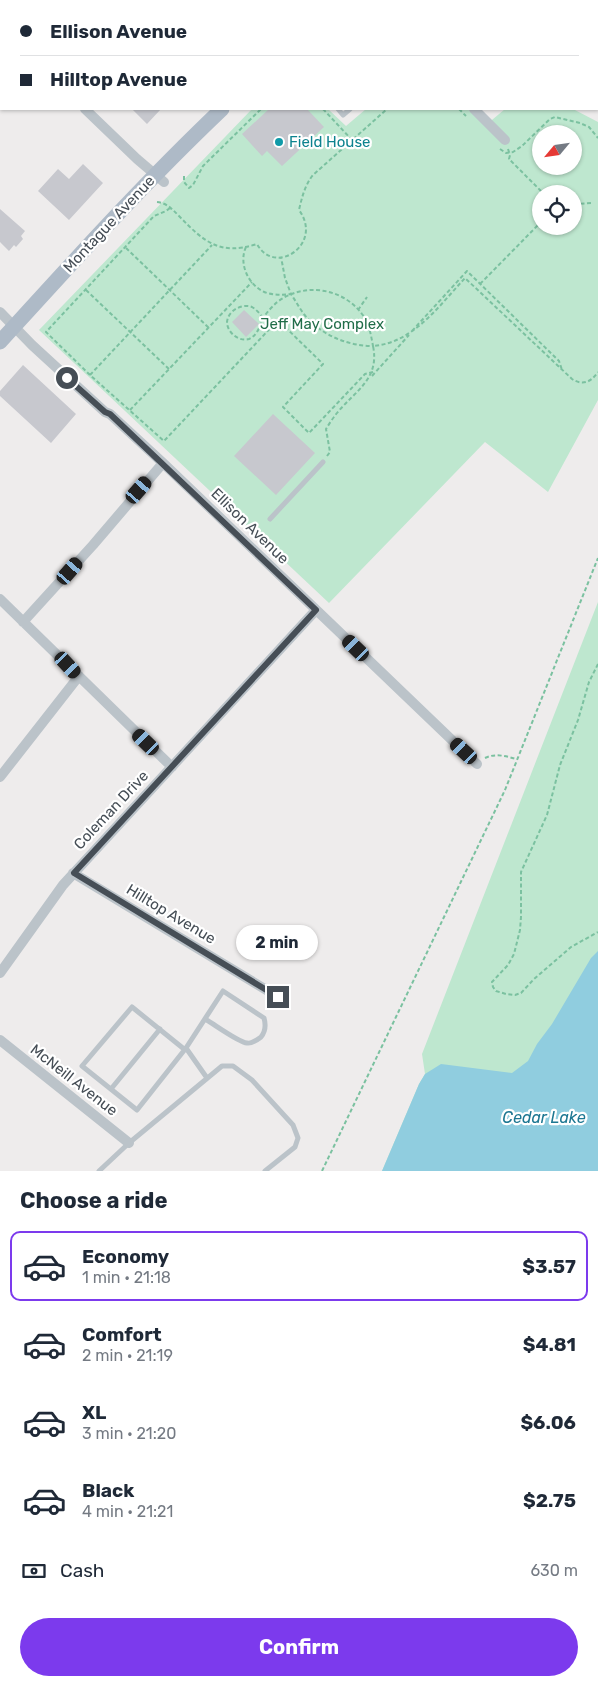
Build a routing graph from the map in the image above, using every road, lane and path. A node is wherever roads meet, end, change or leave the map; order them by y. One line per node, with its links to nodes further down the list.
1 (86, 110): 14 (street)
2 (221, 110): 14 (main road, Montague Avenue)
3 (260, 110): 13 (path)
4 (324, 110): 10 (path)
5 (339, 110): 6 (lane)
6 (349, 110)
7 (386, 110): 10 (path)
8 (470, 112): 11 (street)
9 (598, 138): 12 (path)
10 (352, 140): 24 (path)
11 (500, 142): 12 (path); 12 (path)
12 (510, 153): 15 (path)
13 (184, 176)
14 (160, 177): 34 (main road, Montague Avenue)
15 (535, 185)
16 (157, 202): 19 (path)
17 (592, 203): 18 (path)
18 (582, 204)
19 (170, 208): 21 (path); 22 (path)
20 (532, 231): 26 (path)
21 (212, 245): 23 (path); 28 (path)
22 (125, 247): 27 (path); 28 (path)
23 (246, 247): 24 (path); 25 (path)
24 (280, 257): 29 (path)
25 (252, 282): 29 (path); 35 (path)
26 (480, 284): 37 (path); 41 (path)
27 (86, 290): 36 (path); 44 (path)
28 (170, 290): 35 (path); 36 (path)
29 (291, 294): 31 (path); 33 (path); 39 (path)
30 (367, 297): 31 (path)
31 (358, 310): 39 (path)
32 (0, 312): 34 (street, Ellison Avenue)
33 (263, 318): 33 (path)
34 (14, 327): 38 (main road, Montague Avenue); 48 (street, Ellison Avenue)
35 (209, 328): 40 (path)
36 (130, 332): 40 (path); 44 (path)
37 (411, 332): 39 (path); 41 (path); 45 (path)
38 (0, 342)
39 (373, 346): 42 (path)
40 (169, 369): 46 (path)
41 (562, 370): 43 (path)
42 (373, 372): 45 (path); 46 (path)
43 (598, 372)
44 (90, 375): 46 (path)
45 (367, 381): 47 (path)
46 (130, 410)
47 (323, 462): 49 (lane)
48 (163, 463): 52 (street, Ellison Avenue); 53 (street)
49 (270, 518)
50 (598, 558): 56 (path)
51 (0, 599): 53 (street)
52 (316, 610): 57 (street, Ellison Avenue); 58 (street, Coleman Drive)
53 (23, 622): 55 (street)
54 (598, 664): 61 (path)
55 (79, 676): 58 (street); 59 (street)
56 (517, 759): 57 (path); 73 (path)
57 (477, 764)
58 (172, 767): 60 (street, Coleman Drive)
59 (0, 777)
60 (74, 873): 62 (street, Coleman Drive); 63 (street, Hilltop Avenue)
61 (598, 932)
62 (0, 973)
63 (278, 997)
64 (205, 1019): 64 (lane); 67 (lane)
65 (160, 1029): 67 (lane); 69 (lane); 69 (lane)
66 (0, 1040): 70 (street, McNeill Avenue)
67 (185, 1048): 68 (lane); 69 (lane)
68 (207, 1078): 70 (lane); 72 (lane)
69 (111, 1089)
70 (129, 1143): 71 (lane)
71 (98, 1171)
72 (265, 1171)
73 (322, 1171)

